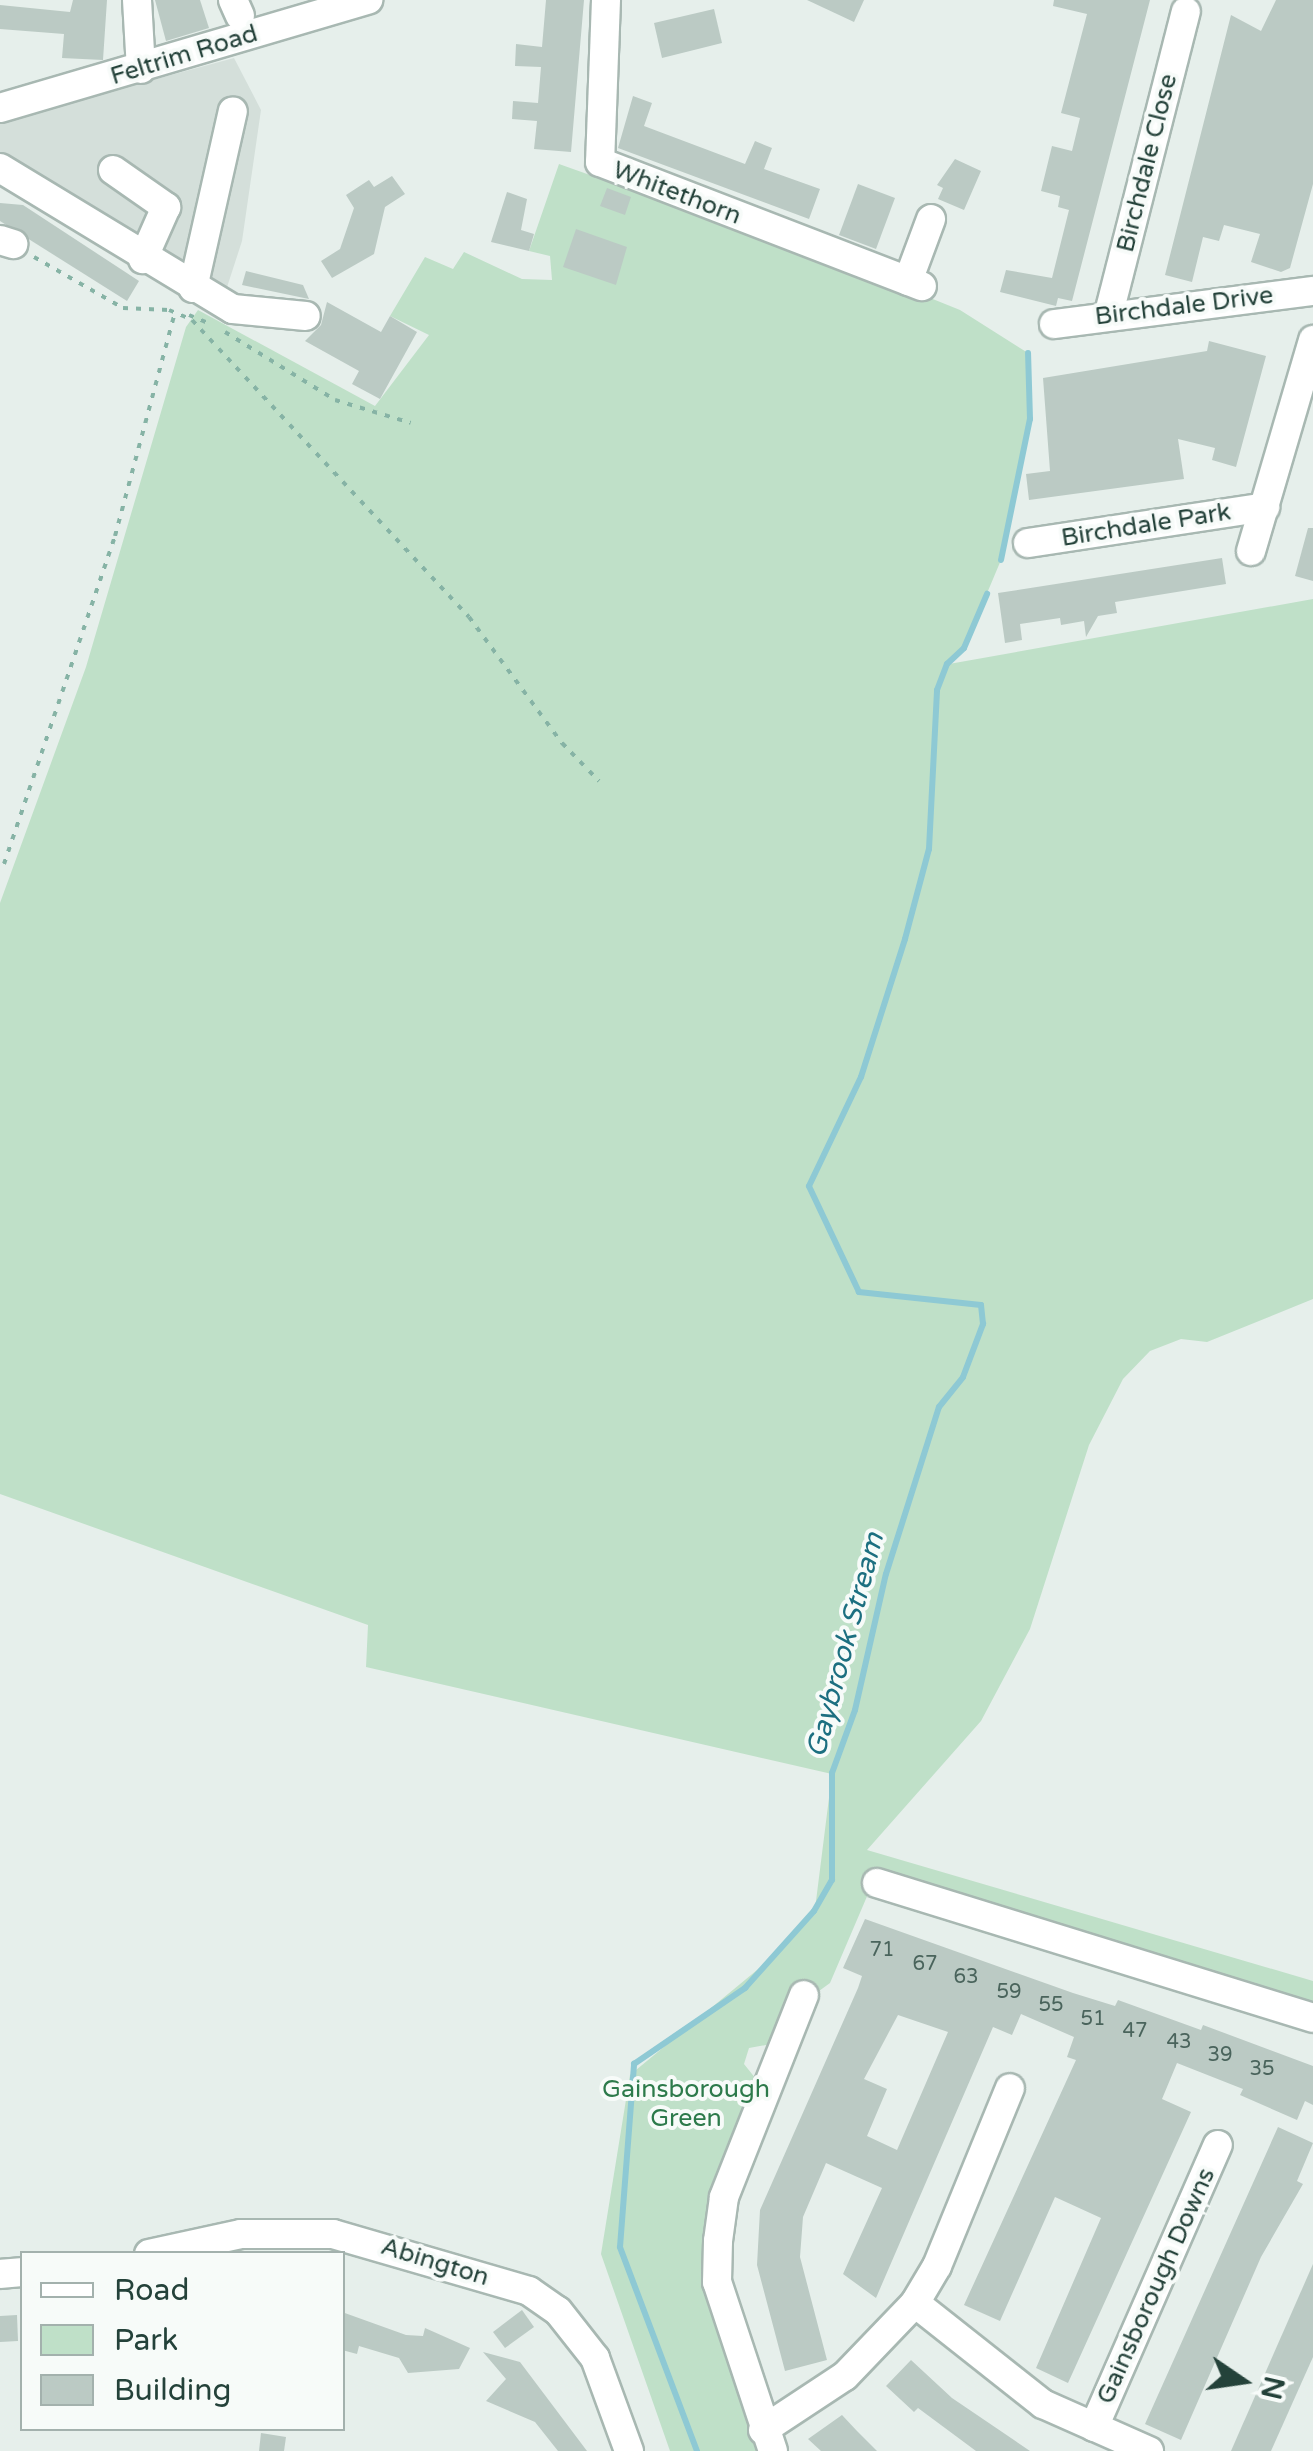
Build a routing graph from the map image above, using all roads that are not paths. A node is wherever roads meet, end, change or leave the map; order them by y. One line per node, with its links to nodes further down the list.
1 (137, 0): 5 (street)
2 (368, 0): 5 (street, Feltrim Road)
3 (606, 0): 10 (street, Whitethorn)
4 (1186, 12): 14 (street, Birchdale Close)
5 (141, 69): 6 (street, Feltrim Road)
6 (0, 108)
7 (234, 112): 13 (street)
8 (0, 168): 11 (street)
9 (113, 170): 11 (street)
10 (931, 219)
11 (143, 259): 13 (street)
12 (1313, 291): 14 (street, Birchdale Drive)
13 (189, 300): 15 (street)
14 (1108, 314): 16 (street, Birchdale Drive)
15 (306, 316)
16 (1054, 324)
17 (1313, 340): 18 (street)
18 (1264, 507): 19 (street, Birchdale Park); 20 (street)
19 (1028, 544)
20 (1251, 551)
21 (877, 1883): 23 (street)
22 (804, 1994): 29 (street)
23 (1313, 2018)
24 (1010, 2088): 27 (street)
25 (1218, 2145): 28 (street, Gainsborough Downs)
26 (163, 2251): 30 (street, Abington)
27 (914, 2303): 28 (street); 29 (street)
28 (1094, 2427): 31 (street)
29 (768, 2441)
30 (628, 2451)
31 (1149, 2451)

